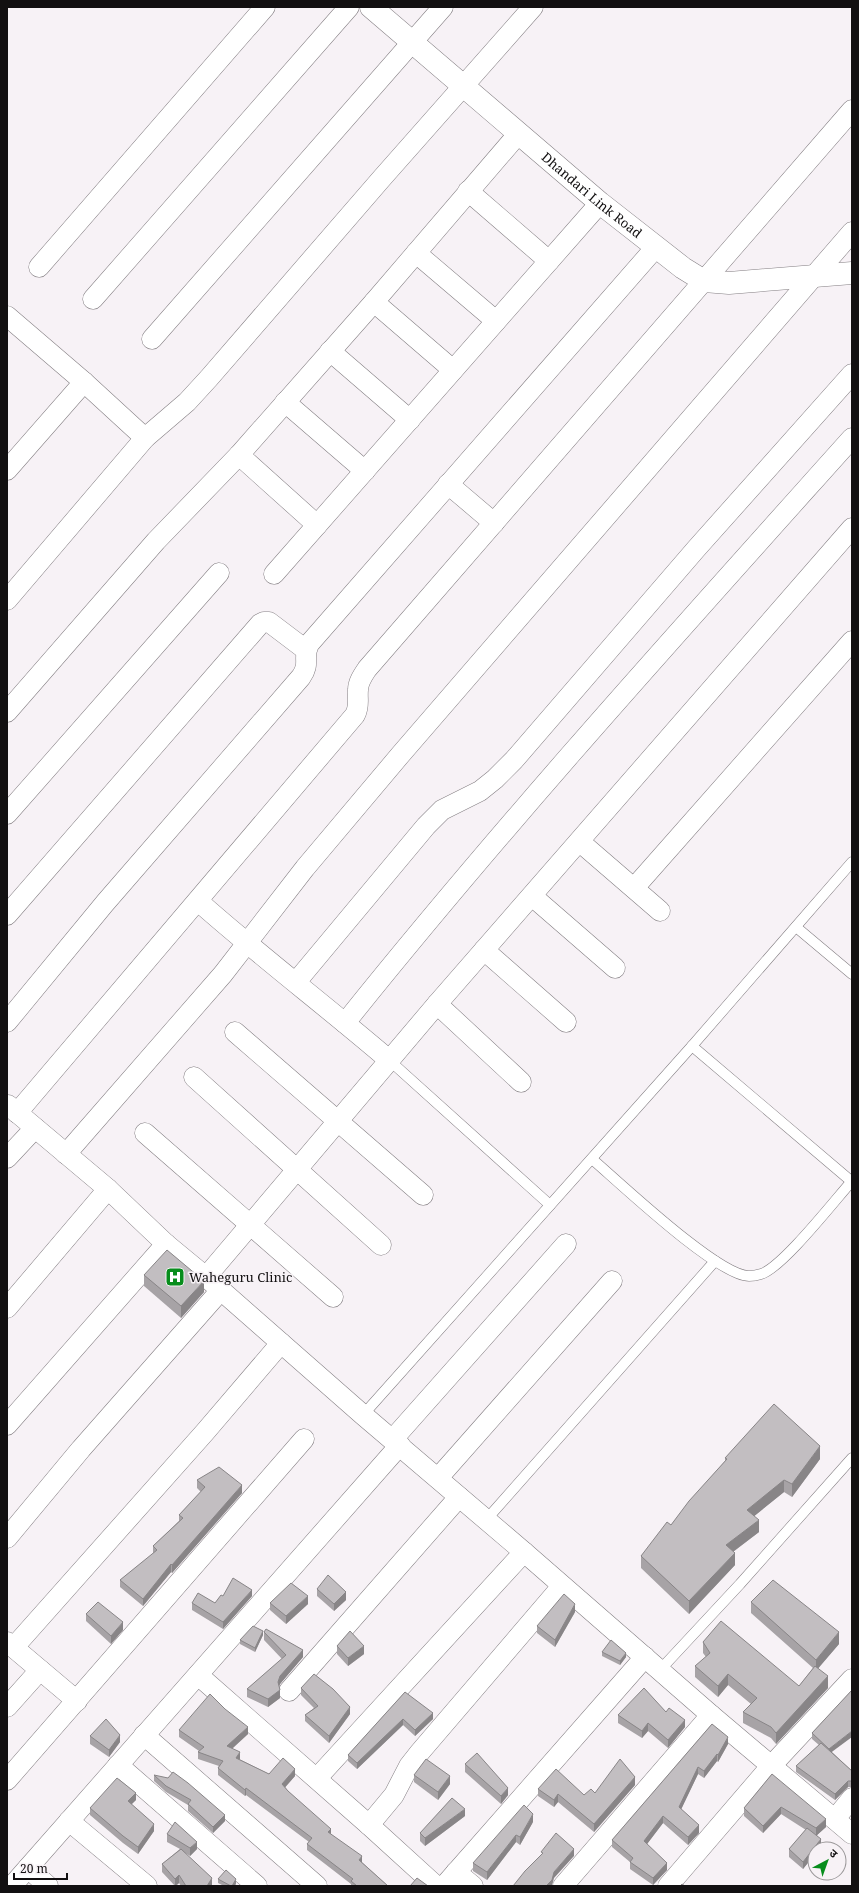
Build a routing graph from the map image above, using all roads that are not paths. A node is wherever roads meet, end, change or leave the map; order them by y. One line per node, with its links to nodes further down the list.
1 (266, 7): 16 (street)
2 (349, 7): 20 (street)
3 (371, 7): 6 (street, Dhandari Link Road)
4 (443, 7): 6 (street)
5 (533, 7): 7 (street)
6 (411, 42): 7 (street, Dhandari Link Road); 24 (street)
7 (462, 86): 9 (street, Dhandari Link Road); 31 (street)
8 (852, 110): 19 (street)
9 (519, 133): 10 (street); 11 (street, Dhandari Link Road)
10 (468, 191): 14 (street); 15 (street)
11 (600, 203): 13 (street, Dhandari Link Road); 15 (street)
12 (852, 232): 18 (street)
13 (656, 247): 19 (street, Dhandari Link Road); 36 (street)
14 (416, 254): 21 (street); 22 (street)
15 (549, 261): 22 (street)
16 (39, 267)
17 (852, 273): 18 (street, Dhandari Link Road)
18 (814, 277): 19 (street, Dhandari Link Road); 55 (street)
19 (704, 281): 37 (street)
20 (93, 300)
21 (374, 302): 25 (street); 26 (street)
22 (496, 321): 26 (street)
23 (11, 327): 28 (street)
24 (152, 338)
25 (330, 351): 29 (street); 30 (street)
26 (454, 370): 30 (street)
27 (852, 374): 59 (street)
28 (84, 382): 31 (street); 34 (street)
29 (285, 402): 33 (street); 35 (street)
30 (410, 420): 35 (street)
31 (145, 438): 42 (street)
32 (852, 438): 63 (street)
33 (239, 455): 38 (street); 45 (street)
34 (7, 470)
35 (365, 471): 38 (street)
36 (448, 484): 37 (street); 44 (street)
37 (494, 524): 51 (street)
38 (317, 525): 41 (street)
39 (852, 528): 47 (street)
40 (219, 573): 46 (street)
41 (274, 574)
42 (7, 600)
43 (852, 641): 49 (street)
44 (306, 650): 53 (street); 61 (street)
45 (7, 712)
46 (7, 814)
47 (580, 842): 49 (street); 50 (street)
48 (852, 862): 54 (lane)
49 (634, 888): 52 (street)
50 (532, 896): 56 (street); 57 (street)
51 (198, 901): 55 (street); 69 (street)
52 (660, 911)
53 (7, 915)
54 (796, 927): 58 (lane); 65 (lane)
55 (247, 944): 59 (street); 73 (street)
56 (484, 950): 60 (street); 62 (street)
57 (616, 968)
58 (852, 974)
59 (296, 982): 63 (street)
60 (437, 1004): 66 (street); 68 (street)
61 (7, 1022)
62 (566, 1022)
63 (345, 1023): 66 (street)
64 (235, 1032): 70 (street)
65 (692, 1046): 75 (lane); 77 (lane)
66 (389, 1060): 70 (street); 80 (lane)
67 (194, 1077): 76 (street)
68 (521, 1082)
69 (12, 1109): 71 (street)
70 (337, 1122): 76 (street); 79 (street)
71 (35, 1128): 73 (street); 74 (street)
72 (145, 1133): 81 (street)
73 (66, 1154): 78 (street)
74 (7, 1158)
75 (592, 1159): 80 (lane); 85 (lane)
76 (296, 1170): 81 (street); 84 (street)
77 (852, 1181): 85 (lane)
78 (108, 1189): 82 (street); 90 (street)
79 (423, 1195)
80 (550, 1205): 92 (lane)
81 (250, 1224): 86 (street); 89 (street)
82 (166, 1244): 86 (street); 93 (street)
83 (566, 1244): 95 (street)
84 (381, 1245)
85 (715, 1261): 99 (lane)
86 (206, 1276): 88 (street)
87 (612, 1281): 97 (street)
88 (221, 1290): 91 (street); 100 (street)
89 (333, 1297)
90 (7, 1308)
91 (281, 1343): 92 (street); 103 (street)
92 (363, 1415): 95 (street)
93 (7, 1425)
94 (304, 1439): 110 (street)
95 (396, 1442): 97 (street); 107 (street)
96 (852, 1458): 106 (lane)
97 (438, 1478): 98 (street)
98 (459, 1497): 99 (street); 109 (street)
99 (486, 1520): 101 (street)
100 (7, 1538)
101 (524, 1552): 102 (street); 116 (street)
102 (562, 1586): 104 (street); 121 (street)
103 (10, 1645): 105 (street)
104 (645, 1657): 106 (street); 124 (street)
105 (40, 1670): 110 (street); 111 (street)
106 (660, 1670): 112 (street)
107 (198, 1675): 113 (street); 116 (street)
108 (852, 1679): 115 (street)
109 (289, 1691)
110 (77, 1701): 117 (street)
111 (7, 1708)
112 (711, 1715): 115 (street); 132 (street)
113 (144, 1735): 114 (street); 129 (street)
114 (118, 1765): 120 (street); 128 (street)
115 (771, 1766): 119 (street); 133 (street)
116 (317, 1778): 121 (street)
117 (7, 1780)
118 (852, 1798): 119 (street)
119 (835, 1819): 122 (street)
120 (69, 1821): 123 (street); 127 (street)
121 (370, 1825): 130 (street)
122 (852, 1834)
123 (28, 1868): 125 (street); 126 (street)
124 (450, 1879): 131 (street)
125 (12, 1886)
126 (48, 1886)
127 (147, 1886)
128 (257, 1886)
129 (317, 1886)
130 (436, 1886)
131 (473, 1886)
132 (563, 1886)
133 (668, 1886)

